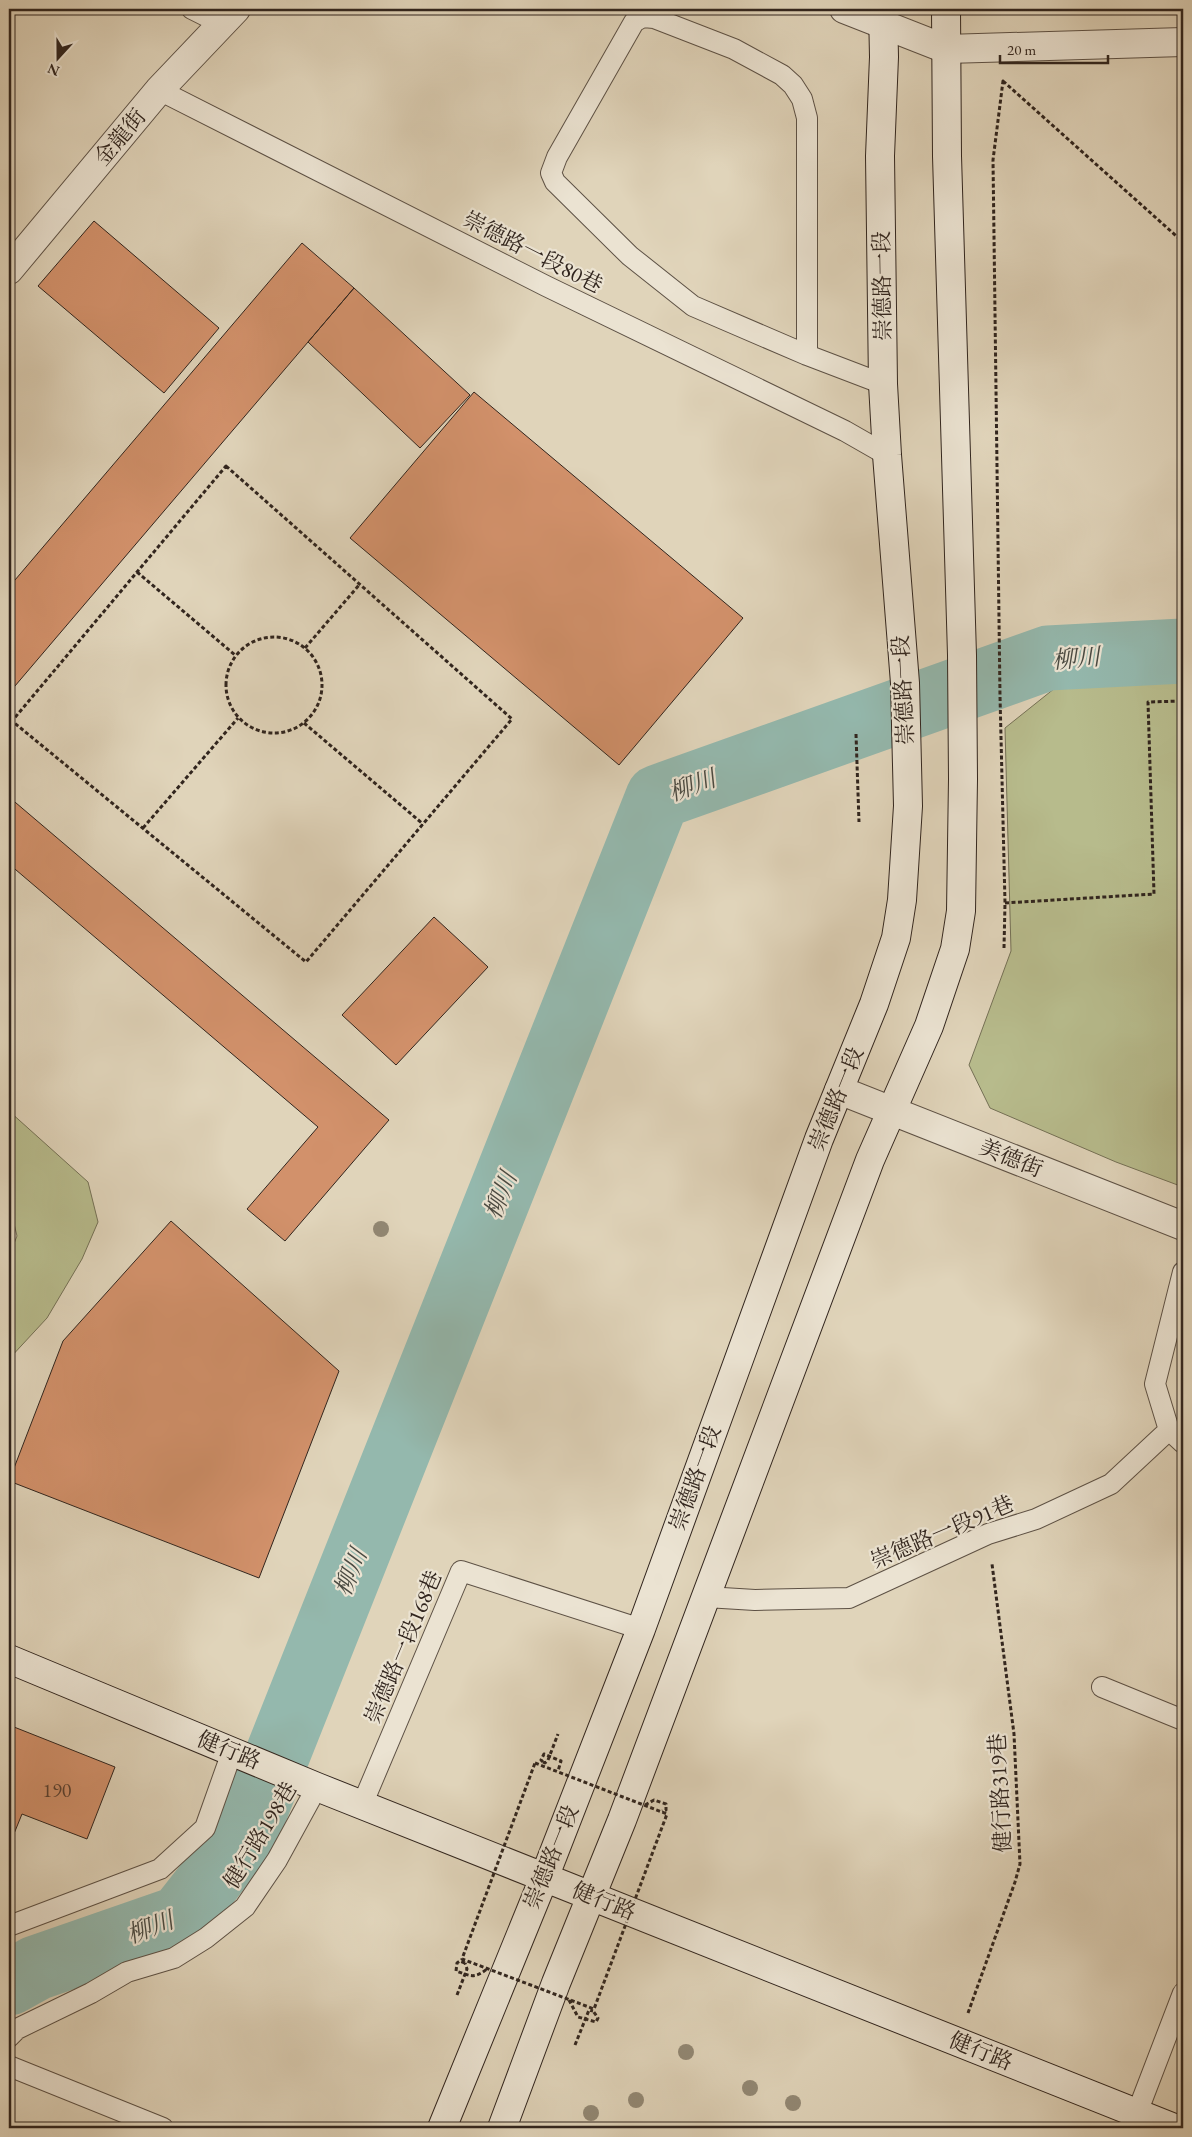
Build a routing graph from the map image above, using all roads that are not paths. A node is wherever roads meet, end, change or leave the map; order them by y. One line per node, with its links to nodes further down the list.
1 (192, 9): 4 (lane)
2 (844, 9): 5 (main road)
3 (946, 9): 7 (main road)
4 (225, 14): 8 (main road, 金龍街)
5 (883, 17): 7 (main road); 11 (main road, 崇德路一段)
6 (1183, 42): 7 (main road)
7 (946, 49): 14 (main road)
8 (159, 90): 9 (main road, 金龍街); 12 (lane, 崇德路一段80巷)
9 (9, 270)
10 (807, 354): 10 (lane); 11 (lane)
11 (883, 384): 12 (main road, 崇德路一段)
12 (887, 455): 13 (main road, 崇德路一段)
13 (839, 1090): 14 (main road, 美德街); 19 (main road, 崇德路一段)
14 (890, 1110): 15 (main road, 美德街); 18 (main road)
15 (1183, 1226)
16 (1183, 1272): 17 (lane)
17 (1176, 1436): 18 (lane, 崇德路一段91巷)
18 (706, 1597): 27 (main road)
19 (640, 1629): 25 (lane, 崇德路一段168巷); 26 (main road, 崇德路一段)
20 (9, 1659): 23 (main road, 健行路)
21 (1102, 1687): 22 (lane)
22 (1183, 1720)
23 (238, 1754): 24 (main road, 健行路); 28 (lane)
24 (309, 1783): 25 (main road, 健行路); 30 (lane, 健行路198巷)
25 (362, 1805): 26 (main road, 健行路)
26 (544, 1878): 27 (main road, 健行路); 34 (main road, 崇德路一段)
27 (591, 1896): 32 (main road, 健行路); 35 (main road)
28 (9, 1926)
29 (1183, 1993): 32 (lane)
30 (9, 2037)
31 (9, 2066): 33 (lane)
32 (1137, 2113): 36 (main road, 健行路)
33 (163, 2128)
34 (442, 2128)
35 (502, 2128)
36 (1174, 2128)

